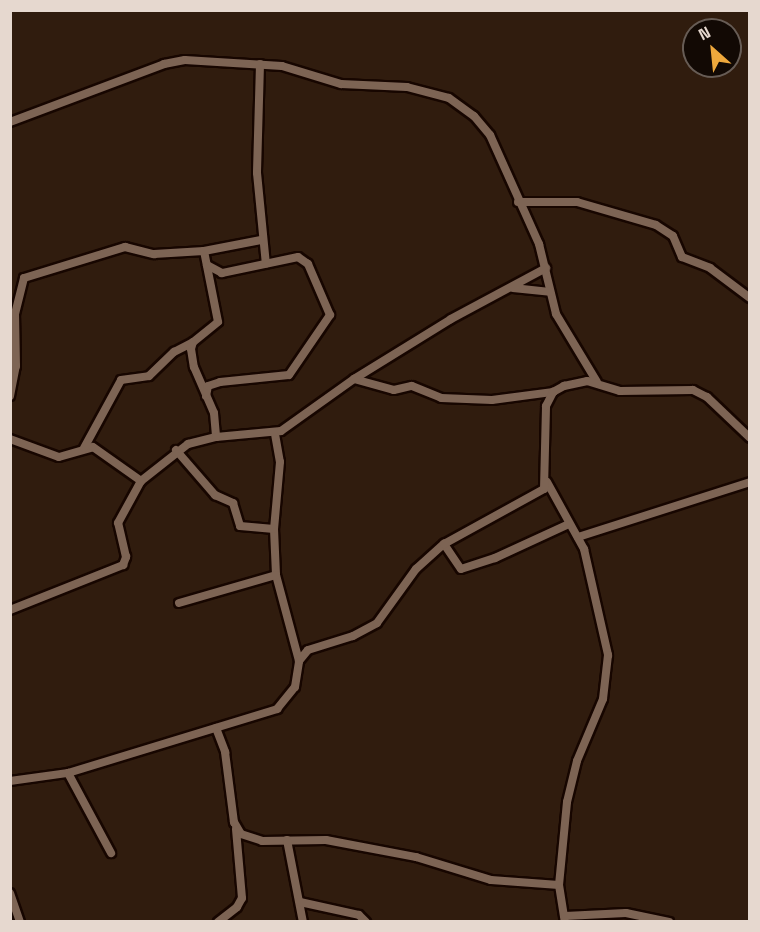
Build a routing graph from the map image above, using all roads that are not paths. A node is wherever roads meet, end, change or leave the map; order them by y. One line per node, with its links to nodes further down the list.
1 (260, 64): 2 (street); 3 (street); 4 (street)
2 (10, 122)
3 (518, 202): 8 (street); 11 (street)
4 (261, 240): 5 (street); 6 (street)
5 (204, 251): 7 (street); 16 (street)
6 (266, 264): 7 (street); 17 (street)
7 (207, 265): 12 (street)
8 (546, 268): 9 (street); 10 (street)
9 (513, 288): 10 (street); 13 (street)
10 (550, 292): 14 (street)
11 (750, 298)
12 (192, 343): 17 (street); 22 (street)
13 (354, 379): 15 (street); 18 (street)
14 (597, 382): 15 (street); 20 (street)
15 (553, 392): 25 (street)
16 (10, 396)
17 (206, 396): 19 (street)
18 (275, 434): 19 (street); 28 (street)
19 (216, 437): 23 (street)
20 (750, 438)
21 (10, 439): 22 (street)
22 (84, 448): 24 (street)
23 (176, 450): 24 (street); 28 (street)
24 (141, 481): 33 (street)
25 (547, 482): 27 (street); 30 (street)
26 (750, 482): 29 (street)
27 (569, 524): 29 (street); 30 (street)
28 (274, 529): 31 (street)
29 (578, 537): 41 (street)
30 (444, 544): 34 (street)
31 (276, 575): 32 (street); 34 (street)
32 (178, 603)
33 (10, 610)
34 (298, 662): 35 (street)
35 (216, 728): 36 (street); 38 (street)
36 (68, 773): 37 (street); 40 (street)
37 (10, 781)
38 (236, 829): 39 (street); 46 (street)
39 (287, 840): 41 (street); 43 (street)
40 (111, 853)
41 (559, 885): 44 (street)
42 (10, 893): 45 (street)
43 (300, 902): 47 (street); 48 (street)
44 (565, 919): 49 (street)
45 (20, 921)
46 (218, 921)
47 (303, 921)
48 (366, 921)
49 (669, 921)

